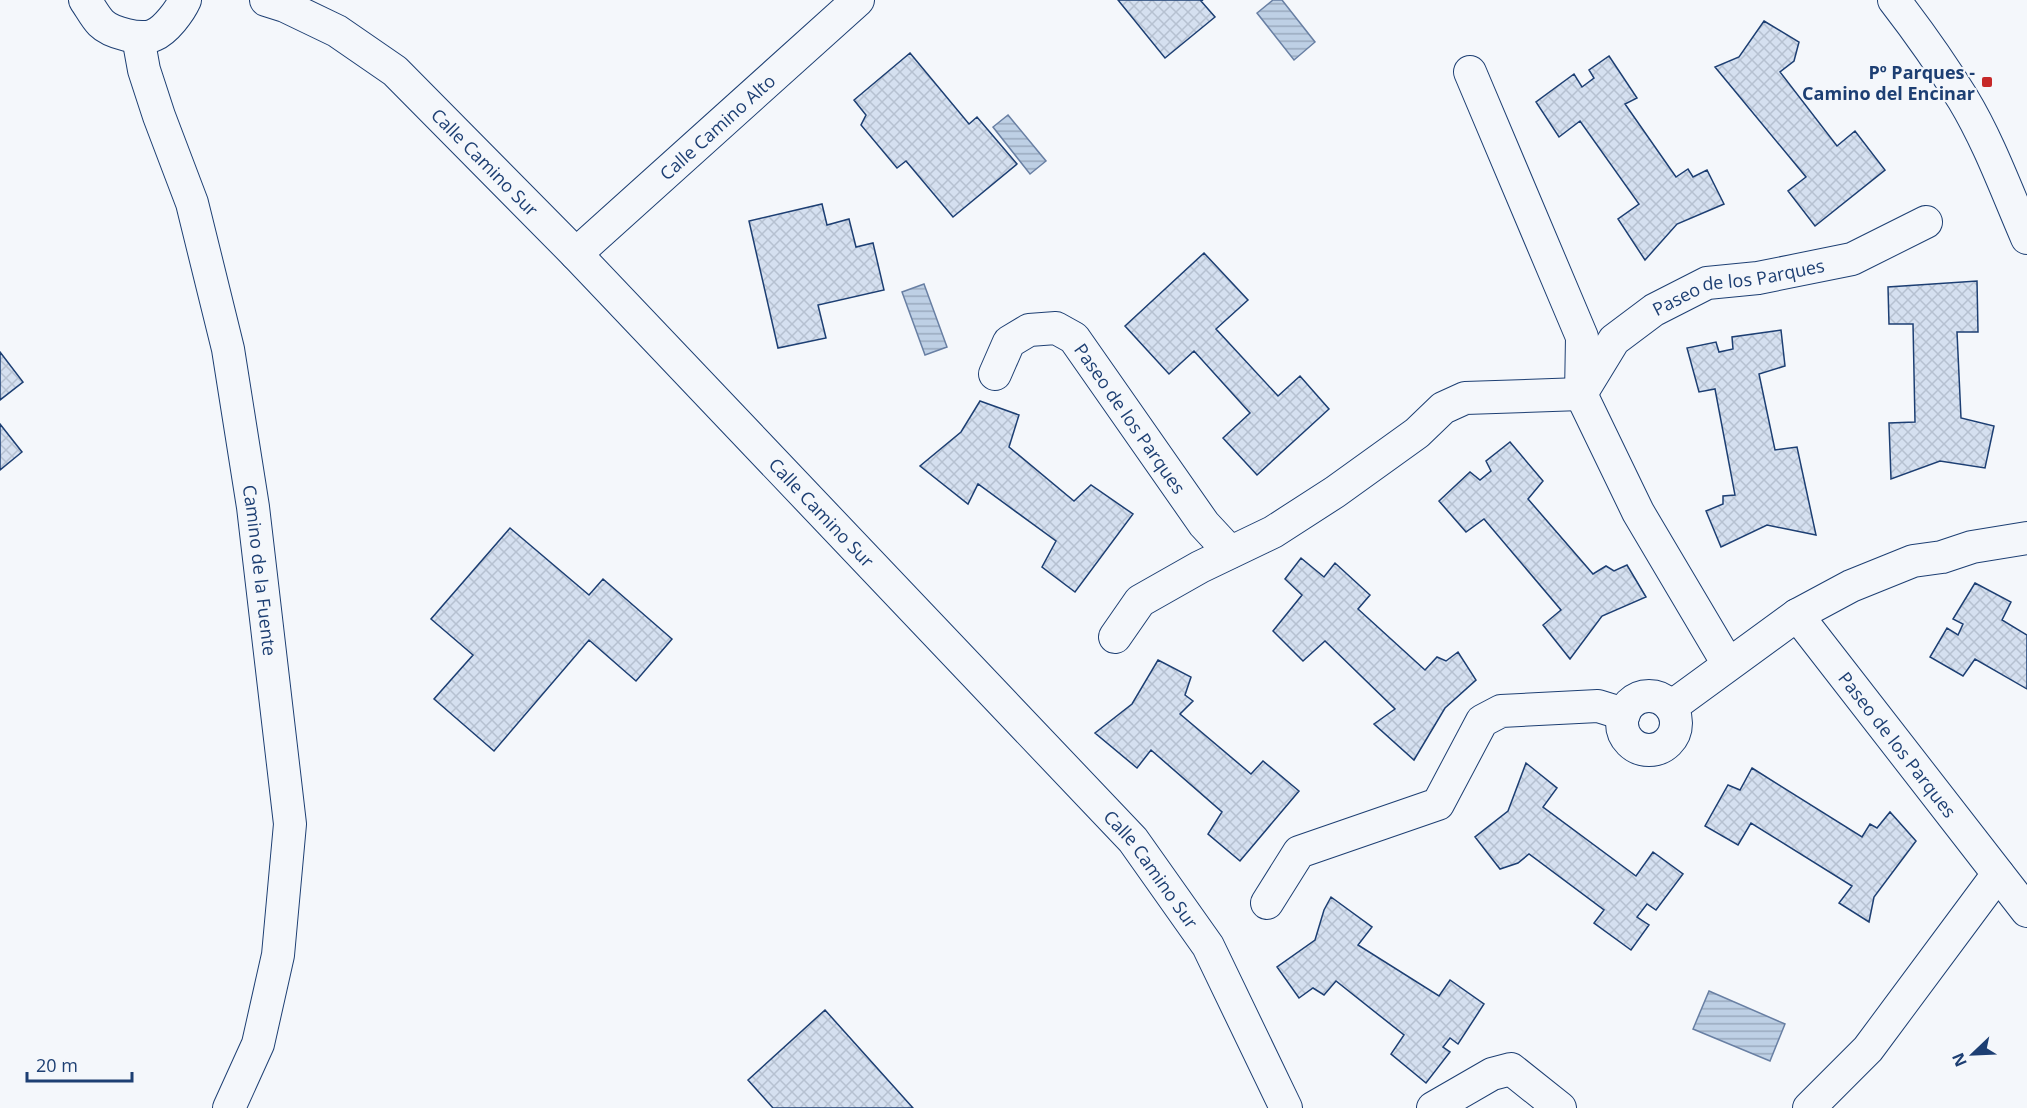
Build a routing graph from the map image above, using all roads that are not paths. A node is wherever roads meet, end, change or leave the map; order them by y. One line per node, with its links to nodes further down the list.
1 (85, 0): 6 (street)
2 (185, 0): 6 (street)
3 (266, 0): 10 (street, Calle Camino Sur)
4 (858, 0): 10 (street, Calle Camino Alto)
5 (1894, 0): 9 (street)
6 (138, 36): 23 (street, Camino de la Fuente)
7 (1470, 72): 12 (street)
8 (1926, 222): 12 (street, Paseo de los Parques)
9 (2027, 238)
10 (576, 254): 24 (street, Calle Camino Sur)
11 (995, 374): 14 (street, Paseo de los Parques)
12 (1581, 394): 14 (street); 17 (street)
13 (2027, 538): 15 (street)
14 (1230, 552): 16 (street)
15 (1797, 615): 17 (street); 20 (street, Paseo de los Parques)
16 (1115, 637)
17 (1728, 664): 18 (street)
18 (1671, 707): 19 (street); 19 (street)
19 (1624, 714): 21 (street)
20 (1998, 874): 22 (street, Paseo de los Parques); 27 (street)
21 (1268, 903)
22 (2027, 911)
23 (229, 1108)
24 (1286, 1108)
25 (1433, 1108): 26 (street)
26 (1560, 1108)
27 (1809, 1108)

